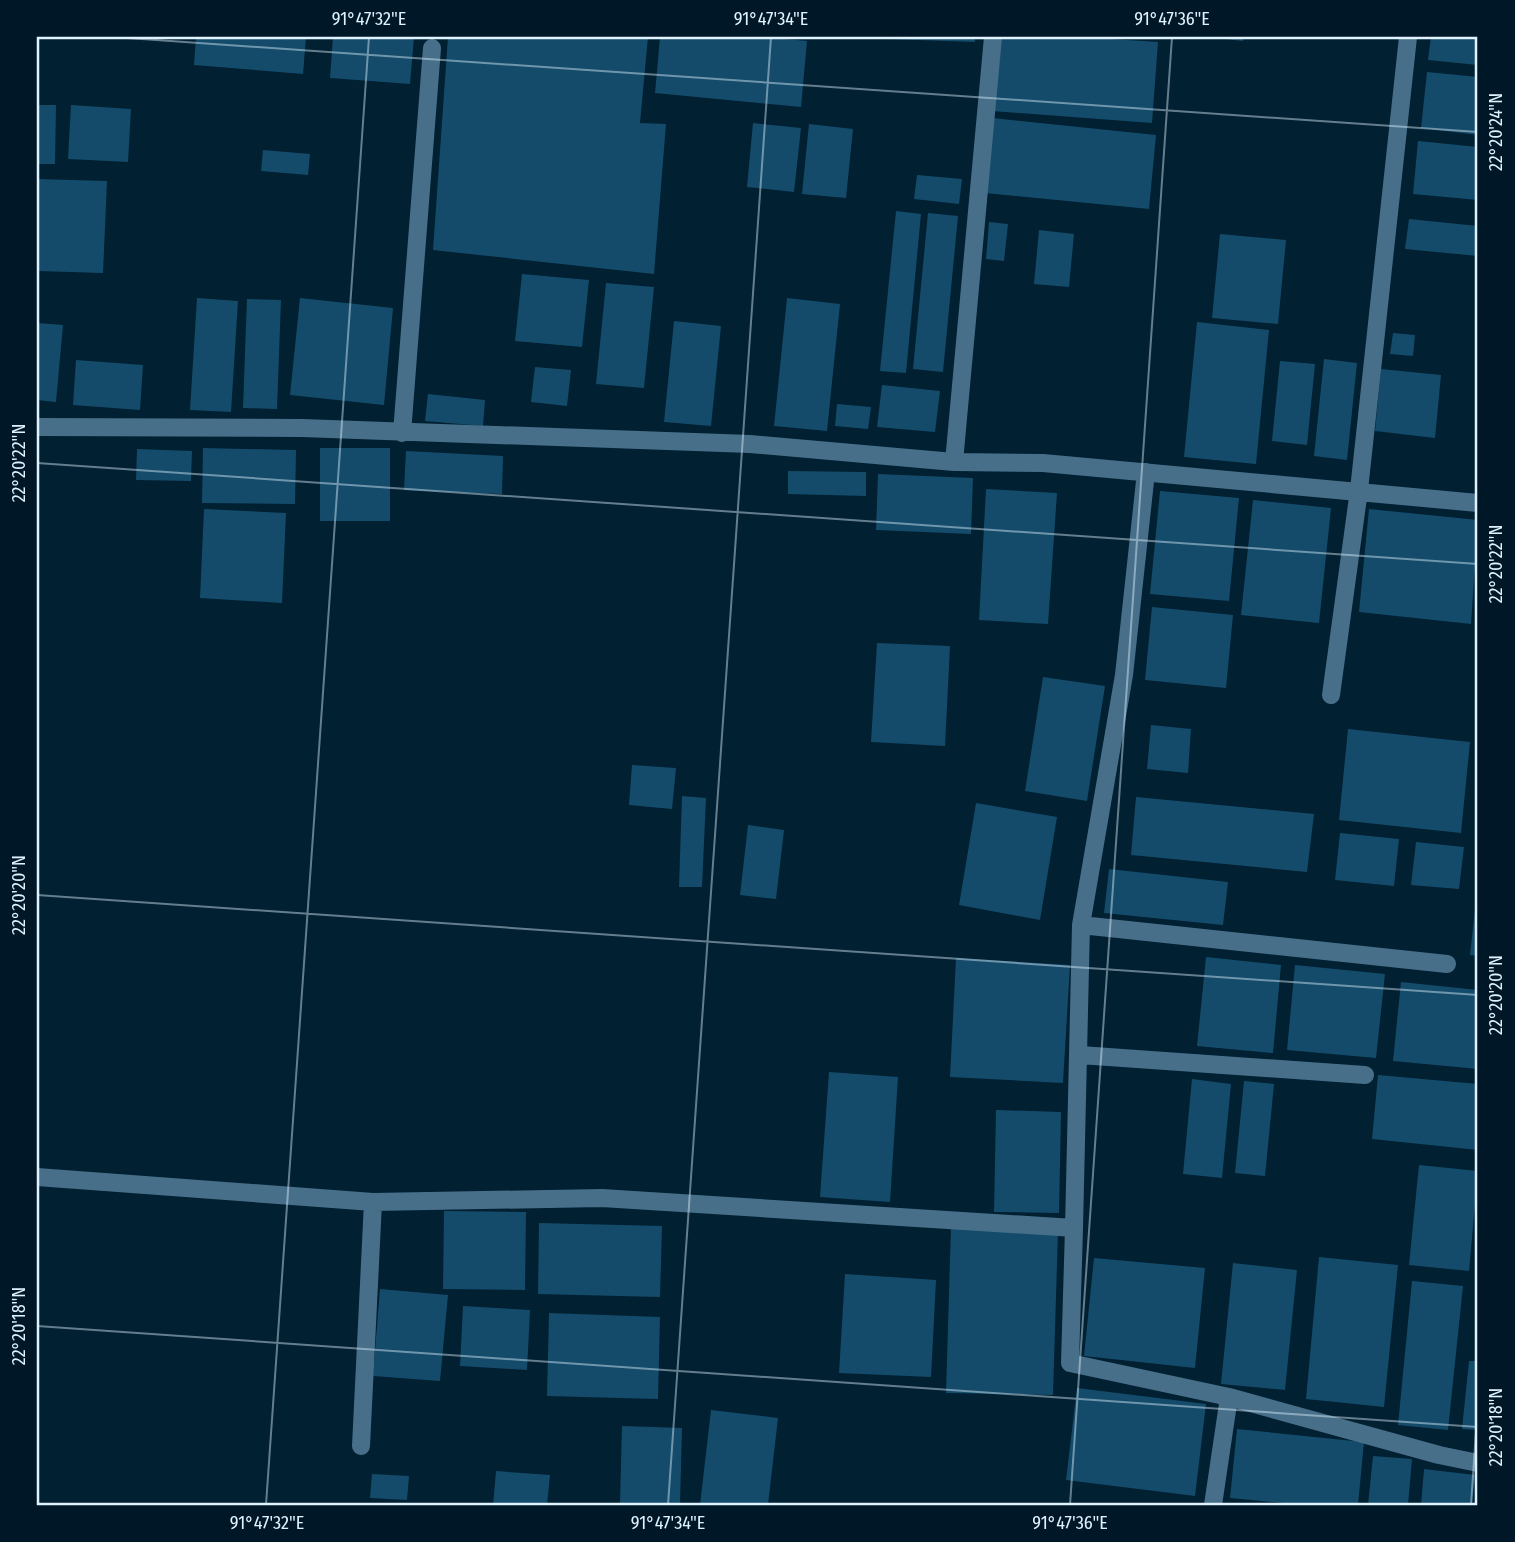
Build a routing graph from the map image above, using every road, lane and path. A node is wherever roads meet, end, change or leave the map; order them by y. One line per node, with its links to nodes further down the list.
1 (993, 37): 6 (street)
2 (1408, 37): 8 (street)
3 (432, 48): 5 (street)
4 (37, 427): 5 (street)
5 (402, 433): 6 (street)
6 (954, 462): 7 (street)
7 (1146, 472): 8 (street); 11 (street)
8 (1359, 490): 9 (street); 10 (street)
9 (1478, 502)
10 (1331, 695)
11 (1081, 925): 12 (street); 13 (street)
12 (1447, 964)
13 (1080, 1055): 14 (street); 17 (street)
14 (1365, 1074)
15 (37, 1177): 16 (street)
16 (373, 1202): 17 (street); 19 (street)
17 (1074, 1228): 18 (street)
18 (1229, 1397): 20 (street); 21 (street)
19 (361, 1446)
20 (1478, 1463)
21 (1213, 1505)

